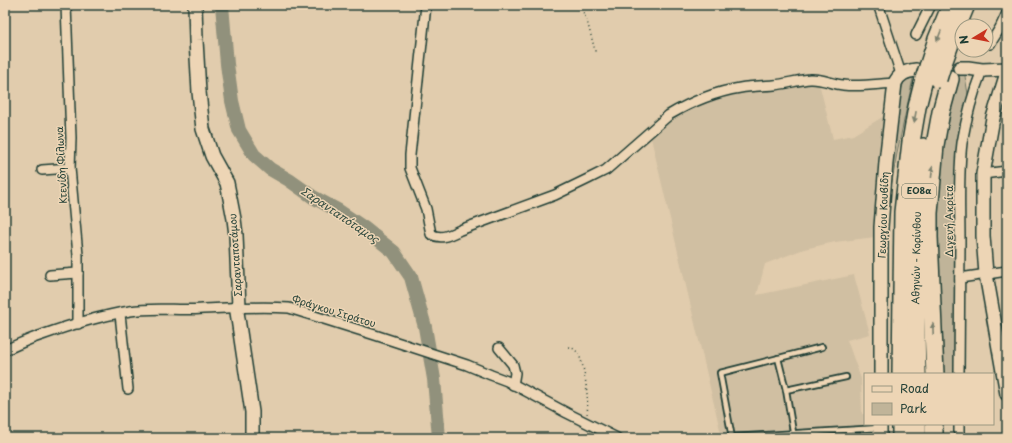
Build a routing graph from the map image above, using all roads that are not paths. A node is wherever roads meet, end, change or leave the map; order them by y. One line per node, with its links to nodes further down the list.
1 (66, 5): 19 (street, Κτενίδη Φίλωνα)
2 (195, 5): 29 (street, Σαρανταποτάμου)
3 (426, 5): 18 (street)
4 (931, 5): 11 (street)
5 (951, 5): 16 (highway, Αθηνών - Κορίνθου / ΕΟ8α, one-way to 16)
6 (966, 5): 16 (highway, Αθηνών - Κορίνθου / ΕΟ8α)
7 (976, 5): 10 (highway)
8 (879, 8): 18 (street)
9 (1007, 13): 12 (street)
10 (970, 18)
11 (916, 35)
12 (994, 38)
13 (954, 51): 16 (highway)
14 (1007, 69): 15 (street)
15 (982, 70): 16 (street); 28 (street, Διγενή Ακρίτα)
16 (939, 72): 18 (street); 23 (highway, Αθηνών - Κορίνθου / ΕΟ8α, one-way to 23); 40 (highway, Αθηνών - Κορίνθου / ΕΟ8α); 41 (highway, one-way to 16)
17 (1007, 72): 22 (street)
18 (898, 78): 37 (street, Γεωργίου Κουβίδη)
19 (70, 168): 20 (street); 25 (street, Κτενίδη Φίλωνα)
20 (42, 170)
21 (1007, 171): 22 (street)
22 (983, 174): 26 (street)
23 (902, 230): 38 (highway); 39 (highway, Αθηνών - Κορίνθου / ΕΟ8α)
24 (1007, 271): 26 (street)
25 (78, 273): 27 (street); 31 (street, Κτενίδη Φίλωνα)
26 (986, 274): 28 (street); 36 (street)
27 (50, 275)
28 (960, 278): 42 (street, Διγενή Ακρίτα)
29 (239, 307): 30 (street, Φράγκου Στράτου); 44 (street, Φράγκου Στράτου); 55 (street, Σαρανταποτάμου)
30 (120, 314): 31 (street, Φράγκου Στράτου); 45 (street)
31 (78, 324): 34 (street, Φράγκου Στράτου)
32 (822, 347): 35 (lane)
33 (499, 348): 44 (street)
34 (5, 350)
35 (778, 358): 46 (lane); 54 (lane)
36 (1005, 369): 47 (street)
37 (881, 373)
38 (891, 373)
39 (901, 373)
40 (917, 373)
41 (934, 373)
42 (959, 373)
43 (846, 377): 46 (lane)
44 (513, 385): 56 (street, Φράγκου Στράτου)
45 (128, 389)
46 (786, 390): 53 (lane)
47 (1007, 394)
48 (901, 425): 57 (highway)
49 (917, 425): 58 (highway)
50 (934, 425): 59 (highway)
51 (959, 425): 60 (street)
52 (884, 430): 53 (lane)
53 (794, 435): 54 (lane)
54 (732, 437)
55 (252, 438)
56 (617, 438)
57 (901, 438)
58 (917, 438)
59 (934, 438)
60 (959, 438)

